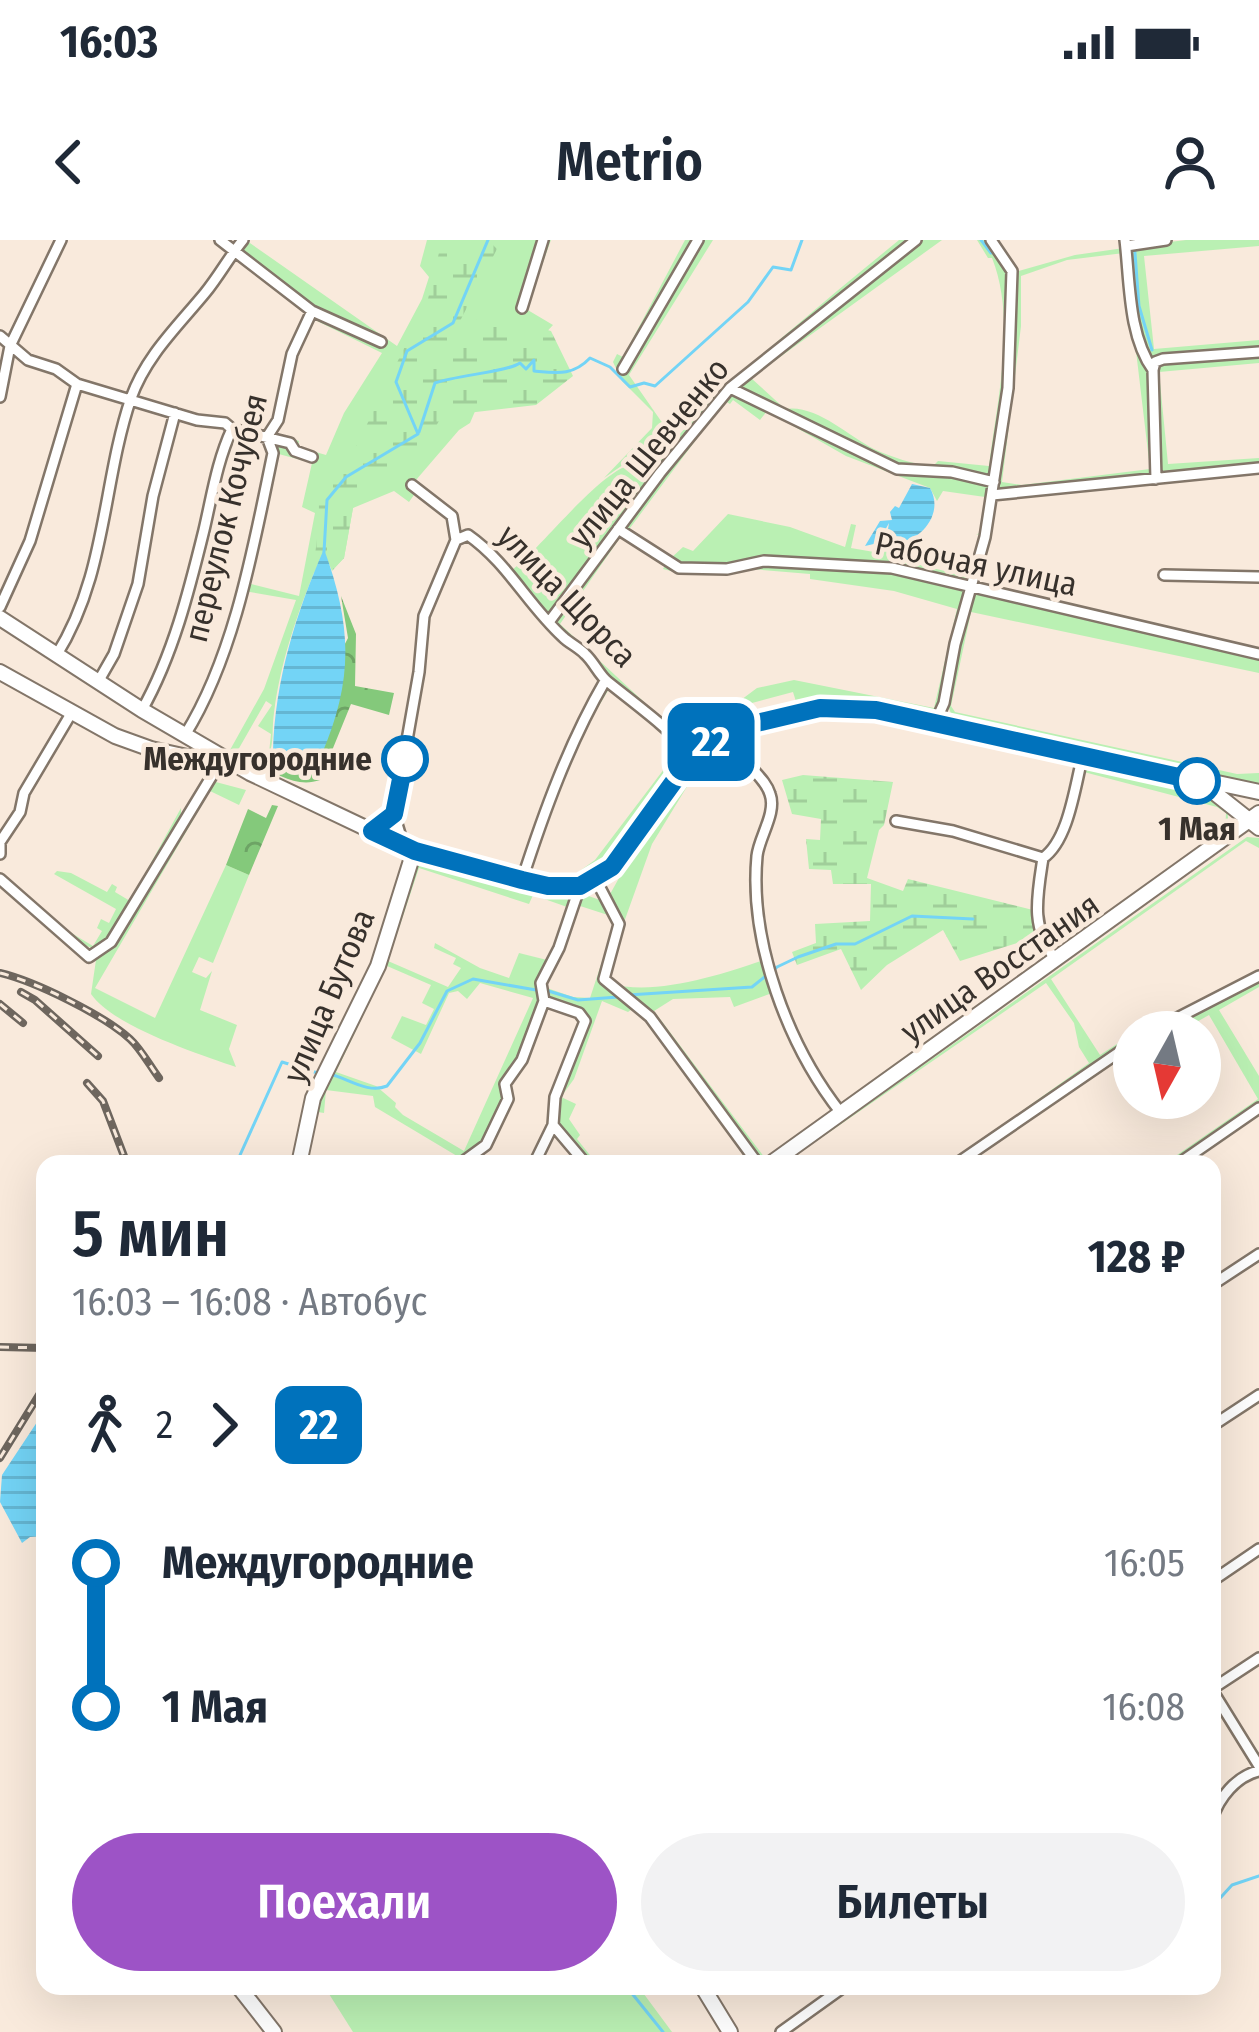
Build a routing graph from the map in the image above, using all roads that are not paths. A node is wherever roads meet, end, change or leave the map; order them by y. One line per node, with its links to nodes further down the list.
1 (61, 240): 15 (street)
2 (220, 240): 10 (street)
3 (243, 240): 10 (street)
4 (543, 240): 11 (street)
5 (698, 240): 17 (street)
6 (916, 240): 20 (street, улица Шевченко)
7 (991, 240): 29 (street)
8 (1166, 240): 9 (street)
9 (1126, 243): 18 (street)
10 (234, 251): 12 (street); 22 (street)
11 (523, 308)
12 (312, 310): 14 (street); 25 (street, переулок Кочубея)
13 (0, 336): 15 (street)
14 (381, 342)
15 (10, 346): 19 (street); 21 (street)
16 (1259, 352): 18 (street)
17 (623, 369)
18 (1153, 370): 28 (street)
19 (77, 384): 22 (street); 37 (street)
20 (730, 388): 29 (street); 32 (street, улица Шевченко)
21 (0, 397)
22 (130, 401): 23 (street); 41 (street)
23 (175, 413): 24 (street); 44 (street)
24 (232, 429): 25 (street); 45 (street)
25 (267, 437): 26 (street); 49 (street, переулок Кочубея)
26 (312, 457)
27 (1259, 468): 28 (street)
28 (1156, 479): 31 (street)
29 (994, 482): 31 (street)
30 (412, 485): 33 (street, улица Щорса)
31 (992, 495): 36 (street)
32 (618, 529): 36 (street, Рабочая улица); 39 (street, улица Шевченко)
33 (456, 540): 39 (street, улица Щорса); 56 (street)
34 (1164, 575): 35 (street)
35 (1259, 577)
36 (971, 588): 40 (street, Рабочая улица); 47 (street)
37 (0, 607)
38 (0, 618): 41 (main road)
39 (548, 622): 43 (street, улица Щорса)
40 (1259, 654)
41 (56, 656): 44 (main road)
42 (0, 672): 46 (main road)
43 (605, 680): 50 (street, улица Щорса); 65 (street)
44 (98, 682): 45 (main road)
45 (142, 710): 49 (main road)
46 (72, 712): 52 (main road); 62 (street)
47 (935, 723): 48 (main road); 51 (main road)
48 (731, 733): 50 (main road); 74 (street)
49 (185, 735): 53 (main road)
50 (693, 755): 66 (main road)
51 (1083, 755): 55 (main road); 63 (street)
52 (220, 764): 53 (main road); 64 (street)
53 (250, 772): 59 (main road)
54 (1259, 792): 55 (main road)
55 (1223, 793): 58 (main road); 60 (main road)
56 (394, 814): 59 (street); 61 (street)
57 (896, 820): 63 (street)
58 (1257, 822): 60 (main road, улица Восстания)
59 (372, 831): 61 (main road)
60 (1229, 837): 68 (main road, улица Восстания)
61 (409, 849): 65 (main road); 76 (main road, улица Бутова)
62 (0, 854)
63 (1043, 858): 68 (street)
64 (0, 879)
65 (522, 880): 67 (main road)
66 (596, 880): 67 (main road); 80 (street)
67 (580, 886): 70 (street)
68 (1057, 962): 74 (main road, улица Восстания)
69 (1259, 976): 71 (street)
70 (544, 1001): 75 (street); 77 (street)
71 (1191, 1011)
72 (1113, 1056): 82 (street)
73 (1259, 1108): 83 (street)
74 (841, 1114): 81 (main road, улица Восстания)
75 (553, 1126): 78 (street); 79 (street)
76 (301, 1155)
77 (472, 1155)
78 (538, 1155)
79 (578, 1155)
80 (752, 1155)
81 (783, 1155)
82 (969, 1155)
83 (1191, 1155)
84 (1259, 1254): 85 (street)
85 (1221, 1279)
86 (1259, 1395): 87 (street)
87 (1221, 1420)
88 (1259, 1549): 89 (street)
89 (1221, 1575)
90 (1259, 1658): 91 (street)
91 (1221, 1684)
92 (1221, 1705): 93 (street)
93 (1259, 1769): 94 (street)
94 (1221, 1797)
95 (245, 1995): 98 (main road)
96 (707, 1995): 99 (main road)
97 (832, 1995): 100 (street)
98 (274, 2032)
99 (730, 2032)
100 (781, 2032)

